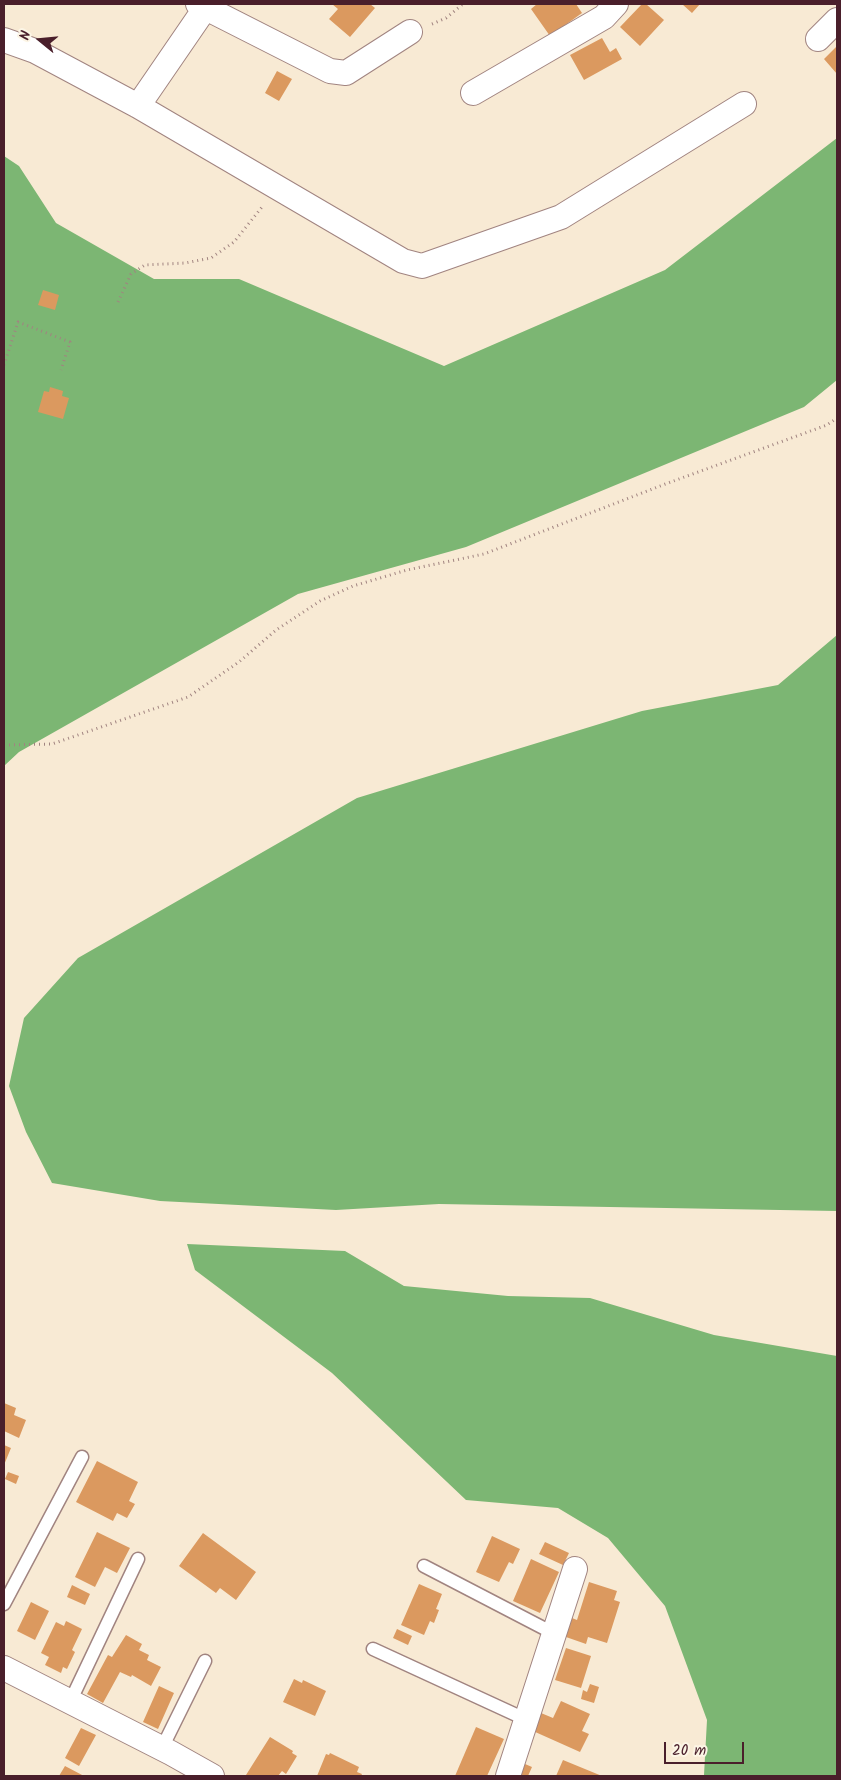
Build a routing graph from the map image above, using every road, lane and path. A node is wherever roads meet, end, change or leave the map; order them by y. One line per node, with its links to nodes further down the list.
1 (463, 4): 5 (path)
2 (616, 4): 8 (street)
3 (203, 5): 5 (street); 10 (street)
4 (837, 20): 6 (street)
5 (410, 32)
6 (818, 39)
7 (4, 40): 10 (street)
8 (473, 93)
9 (744, 104): 11 (street)
10 (138, 106): 11 (street)
11 (277, 187): 12 (path)
12 (118, 302)
13 (4, 365): 14 (path)
14 (61, 370)
15 (837, 418): 16 (path)
16 (4, 745)
17 (82, 1457): 21 (lane)
18 (138, 1559): 26 (lane)
19 (424, 1566): 22 (lane)
20 (575, 1569): 22 (street)
21 (4, 1604)
22 (553, 1633): 27 (street)
23 (373, 1649): 27 (lane)
24 (205, 1661): 28 (lane)
25 (4, 1668): 26 (street)
26 (70, 1702): 28 (street)
27 (525, 1719): 30 (street)
28 (162, 1748): 29 (street)
29 (212, 1776)
30 (508, 1776)

